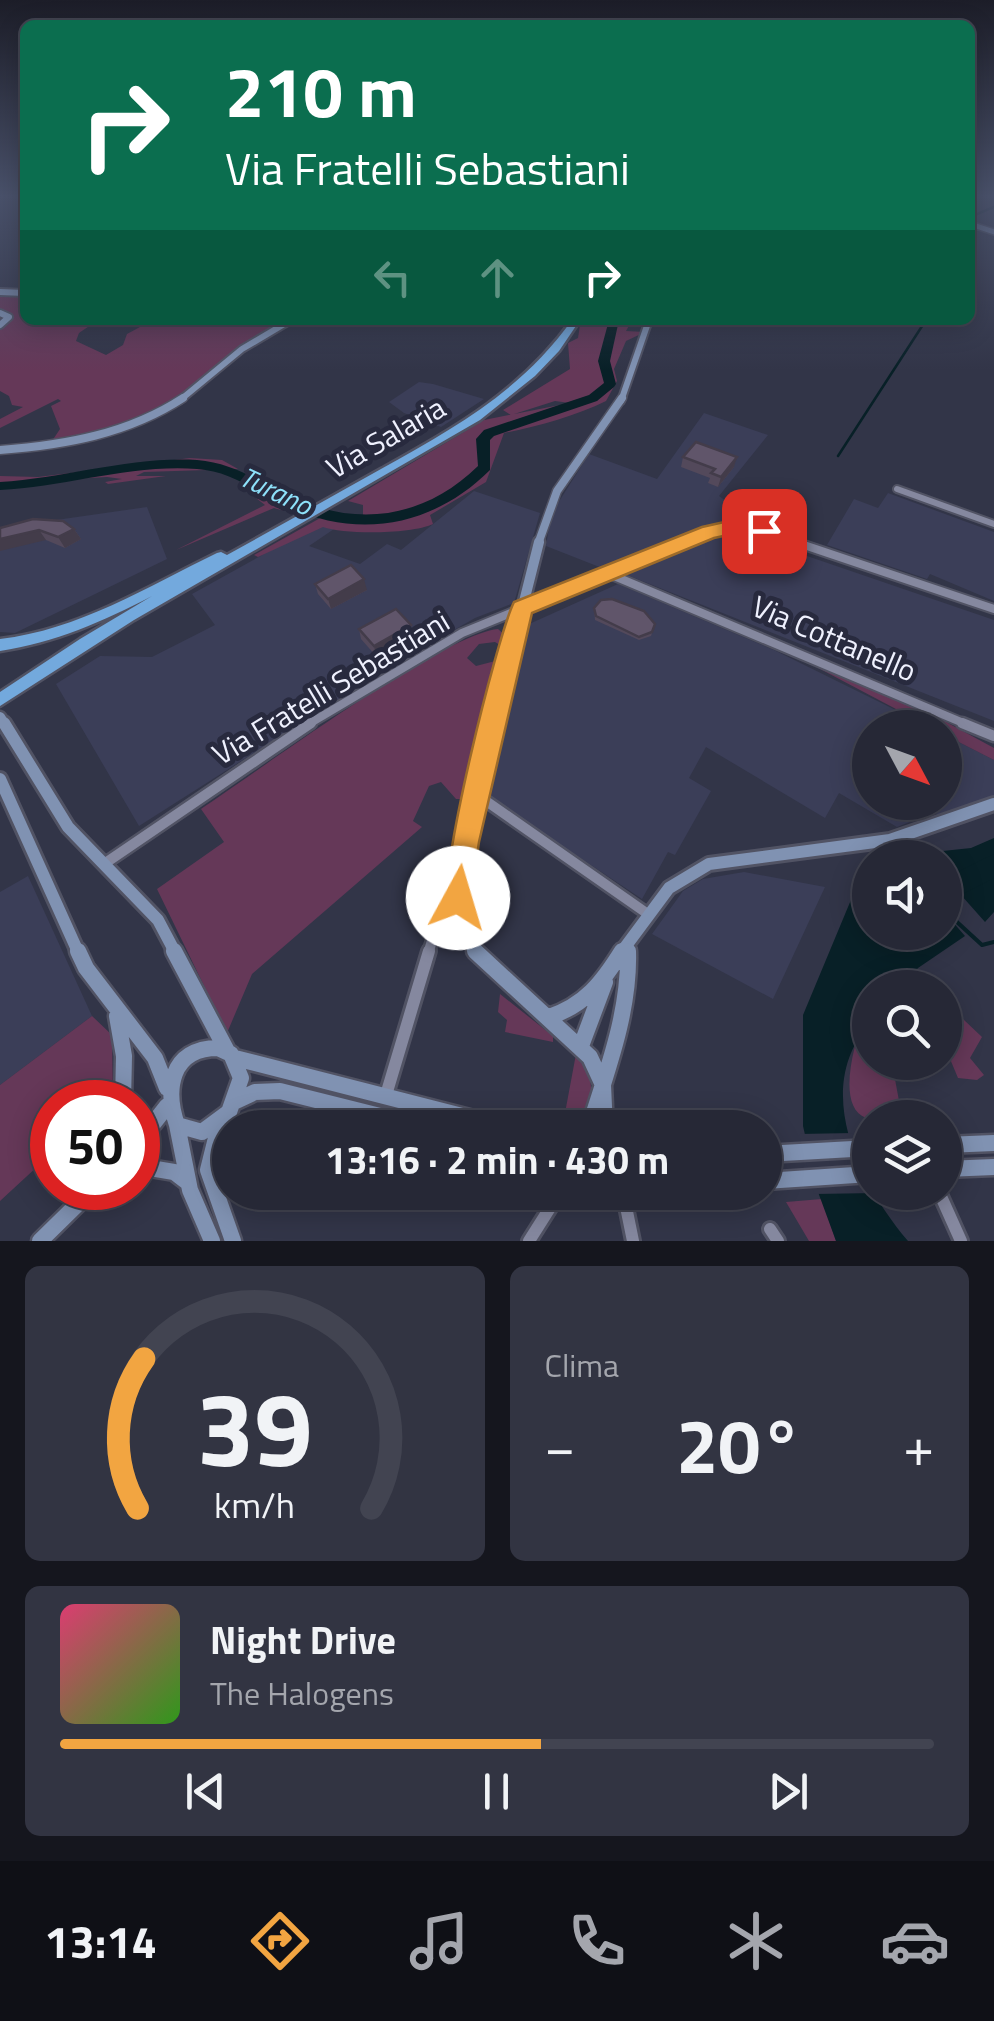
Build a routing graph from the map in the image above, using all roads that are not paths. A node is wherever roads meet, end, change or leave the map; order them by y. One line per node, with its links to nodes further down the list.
1 (0, 312): 2 (main road)
2 (0, 325)
3 (283, 325): 6 (main road)
4 (570, 325): 9 (highway, Via Salaria)
5 (647, 325): 12 (main road)
6 (0, 450)
7 (897, 488): 8 (street)
8 (994, 524)
9 (281, 527): 10 (highway, Via Salaria); 16 (highway, Via Salaria)
10 (222, 556): 14 (highway); 15 (highway, Via Salaria)
11 (607, 573): 12 (street, Via Fratelli Sebastiani); 13 (street, Via Fratelli Sebastiani); 18 (street, Via Cottanello)
12 (522, 608): 20 (main road); 23 (street, Via Fratelli Sebastiani)
13 (994, 609)
14 (0, 645)
15 (0, 688)
16 (0, 700)
17 (1, 718): 23 (main road)
18 (991, 736)
19 (0, 779): 27 (main road)
20 (476, 794): 22 (main road); 24 (street)
21 (994, 804): 24 (main road)
22 (464, 842): 28 (main road); 33 (street)
23 (104, 864): 30 (main road)
24 (645, 912): 25 (main road)
25 (631, 934): 26 (main road); 32 (main road)
26 (607, 976): 28 (main road); 29 (main road)
27 (115, 1010): 31 (main road); 34 (main road)
28 (549, 1016): 29 (main road)
29 (582, 1046): 32 (main road)
30 (231, 1054): 33 (main road); 34 (main road); 35 (main road)
31 (123, 1080)
32 (603, 1085): 39 (main road); 40 (main road)
33 (386, 1095): 38 (main road)
34 (168, 1100): 41 (main road); 42 (main road)
35 (235, 1102): 36 (main road); 37 (main road)
36 (229, 1110)
37 (356, 1110)
38 (442, 1110)
39 (595, 1110)
40 (604, 1110)
41 (160, 1111)
42 (176, 1126): 43 (main road); 54 (main road)
43 (212, 1126)
44 (994, 1143): 45 (main road)
45 (962, 1144)
46 (212, 1146): 55 (main road)
47 (852, 1149): 48 (main road)
48 (782, 1152)
49 (994, 1167): 50 (main road)
50 (962, 1168)
51 (160, 1170): 54 (main road)
52 (852, 1175): 53 (main road)
53 (782, 1179)
54 (188, 1182): 62 (main road)
55 (212, 1187)
56 (72, 1210): 61 (main road)
57 (221, 1210): 63 (main road)
58 (549, 1210): 64 (street)
59 (626, 1210): 65 (street)
60 (946, 1210): 66 (street)
61 (40, 1241)
62 (212, 1241)
63 (233, 1241)
64 (530, 1241)
65 (632, 1241)
66 (961, 1241)

